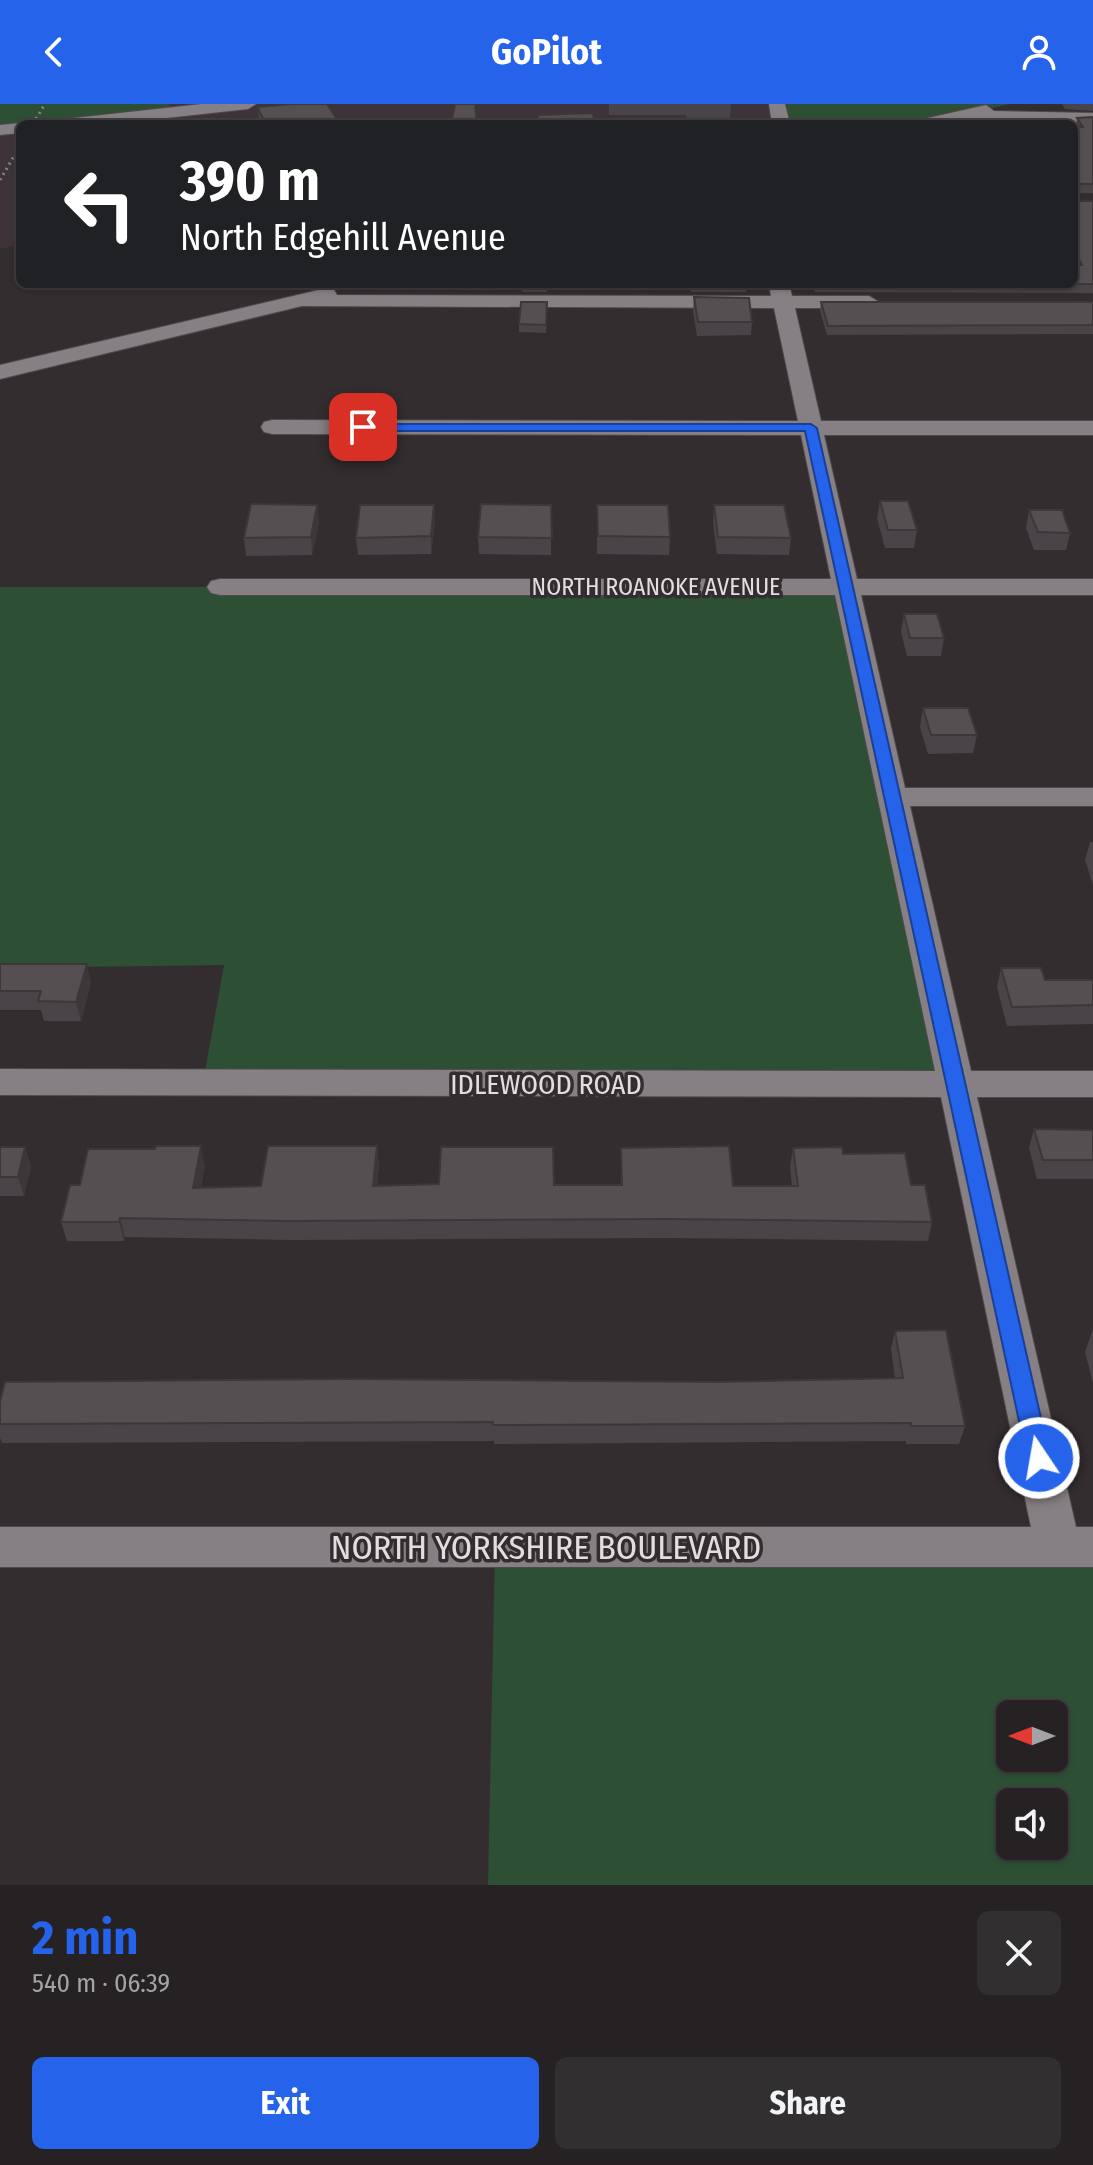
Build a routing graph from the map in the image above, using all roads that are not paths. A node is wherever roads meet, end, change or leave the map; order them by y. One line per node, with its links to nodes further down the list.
1 (248, 104): 5 (street)
2 (1009, 104): 3 (street)
3 (963, 115): 4 (street); 6 (street)
4 (1093, 118)
5 (102, 120)
6 (942, 120)
7 (346, 288): 9 (street)
8 (781, 293): 9 (street); 10 (street); 13 (street)
9 (307, 301): 11 (street)
10 (891, 302)
11 (0, 372)
12 (272, 427): 13 (street)
13 (811, 428): 14 (street); 16 (street)
14 (1093, 428)
15 (220, 587): 16 (street, NORTH ROANOKE AVENUE)
16 (846, 587): 17 (street, NORTH ROANOKE AVENUE); 18 (street)
17 (1093, 587)
18 (893, 797): 19 (street); 21 (street)
19 (1093, 797)
20 (0, 1082): 21 (street, IDLEWOOD ROAD)
21 (956, 1084): 22 (street, IDLEWOOD ROAD); 24 (street)
22 (1093, 1084)
23 (0, 1547): 24 (street, NORTH YORKSHIRE BOULEVARD)
24 (1076, 1547)

